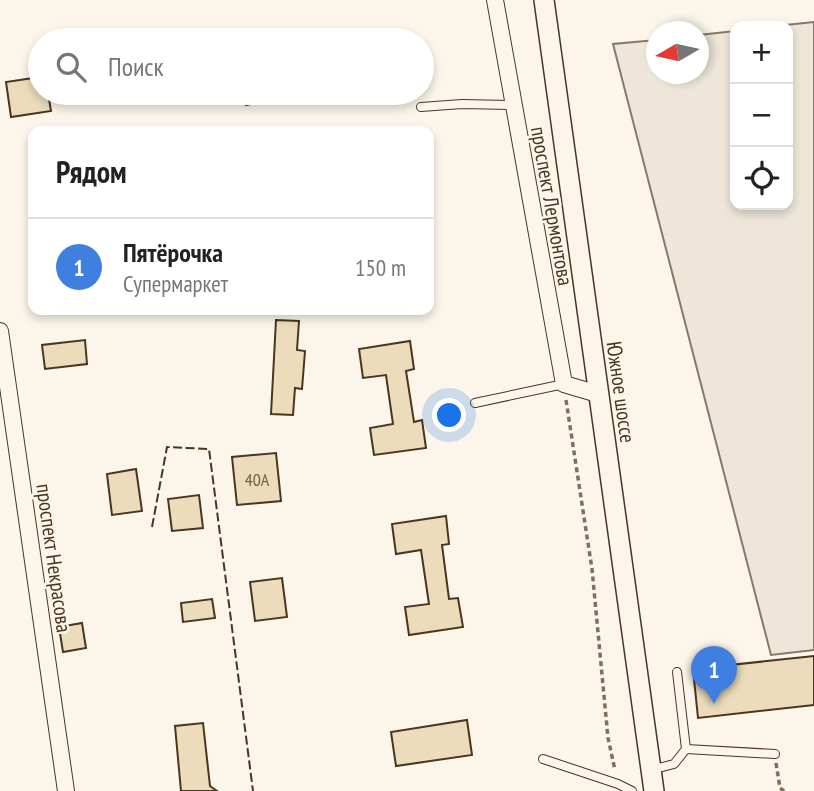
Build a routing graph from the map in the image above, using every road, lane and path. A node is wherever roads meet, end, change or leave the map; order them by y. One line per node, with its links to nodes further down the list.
1 (495, 0): 3 (street, проспект Лермонтова)
2 (544, 0): 7 (street, Южное шоссе)
3 (512, 105): 4 (lane); 6 (street, проспект Лермонтова)
4 (422, 107)
5 (0, 331): 15 (street, проспект Некрасова)
6 (564, 384): 7 (street); 8 (lane); 14 (path)
7 (598, 394): 13 (street, Южное шоссе)
8 (475, 403)
9 (677, 672): 10 (lane)
10 (687, 749): 11 (lane); 13 (lane)
11 (775, 754): 18 (path)
12 (543, 759): 14 (lane)
13 (651, 770): 17 (street, Южное шоссе)
14 (618, 784): 16 (lane)
15 (66, 791)
16 (632, 791)
17 (654, 791)
18 (784, 791)

